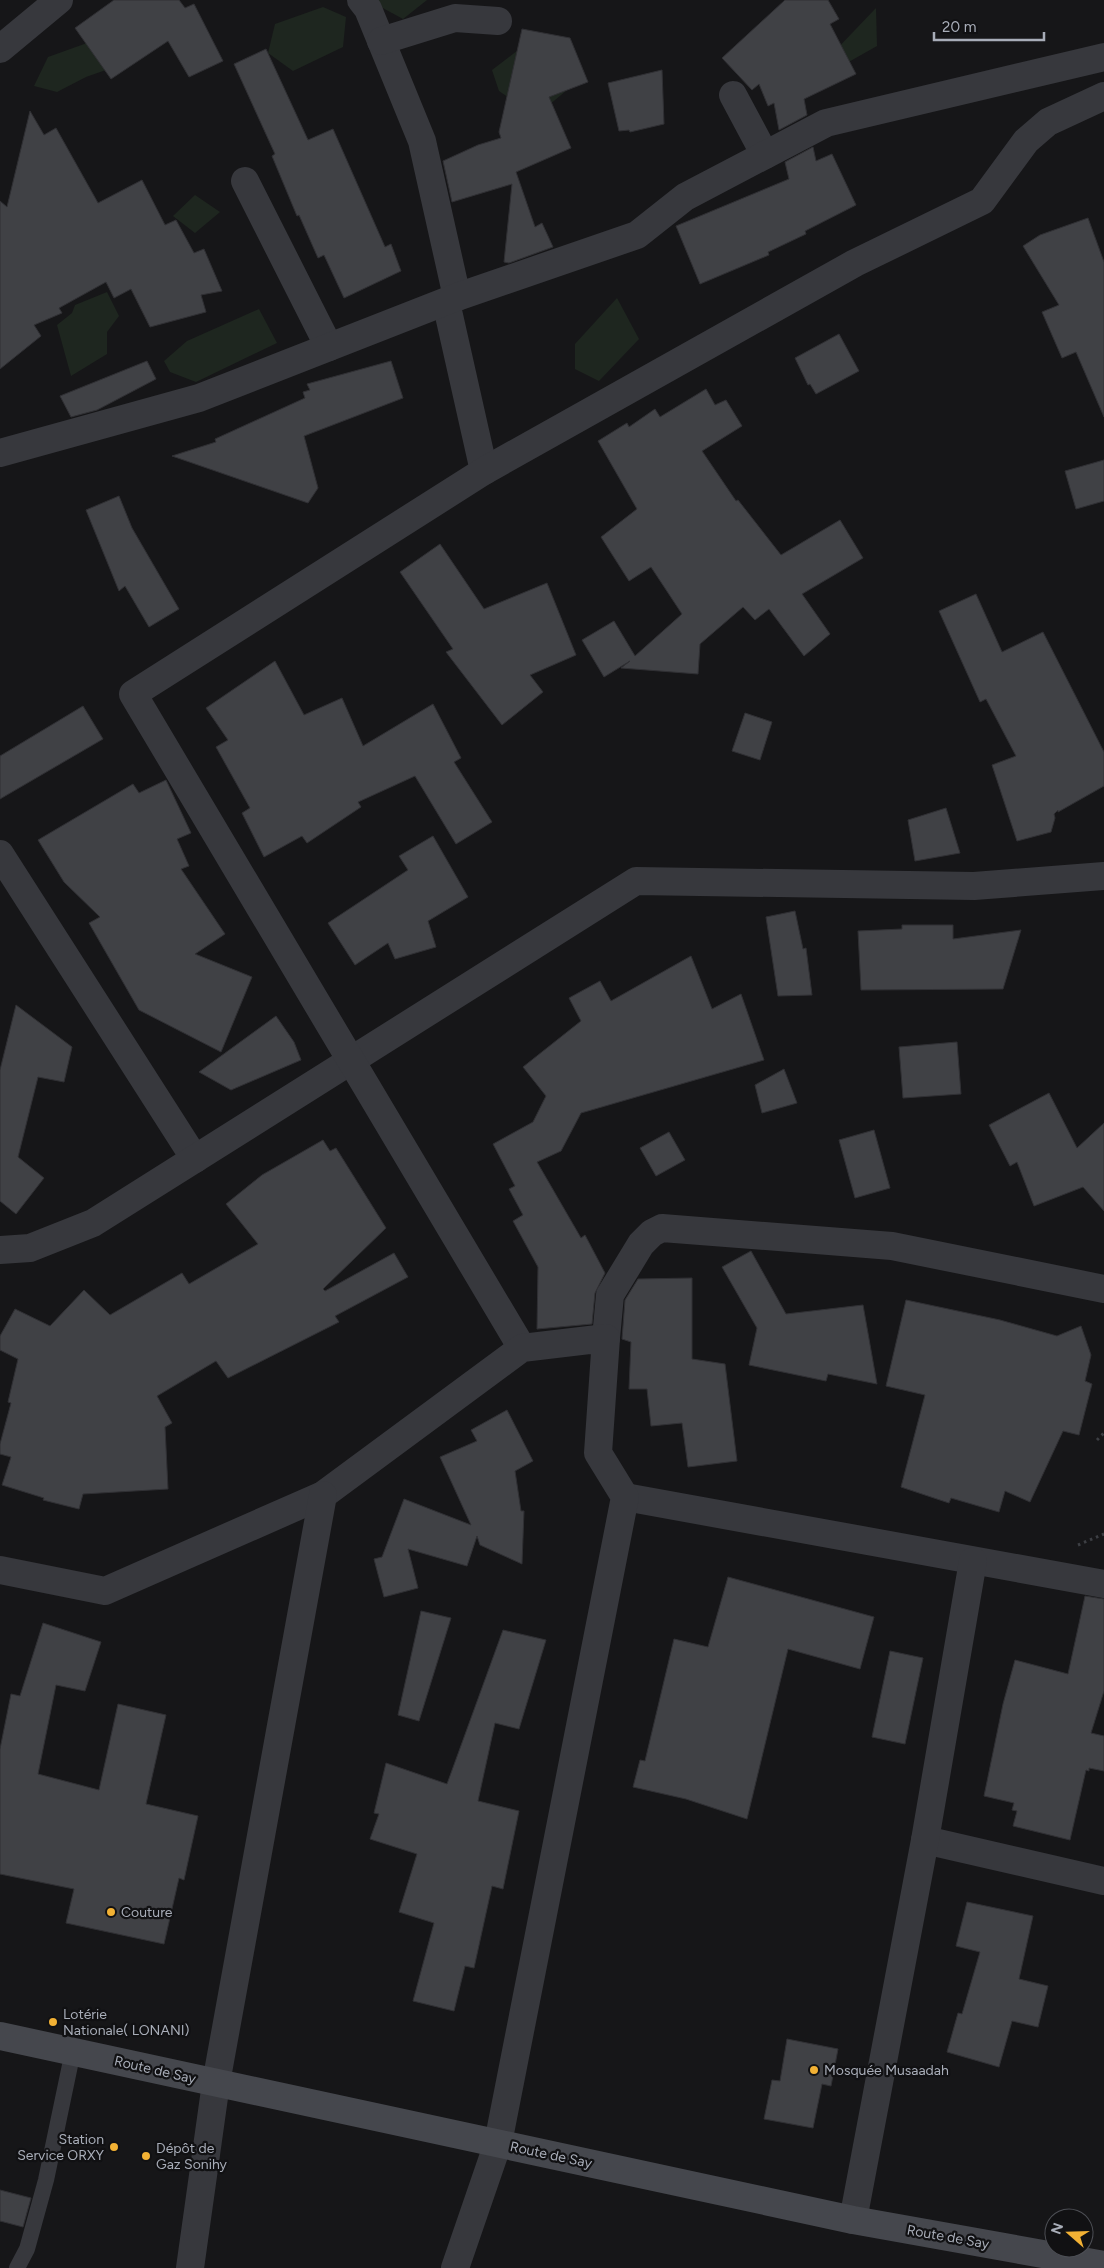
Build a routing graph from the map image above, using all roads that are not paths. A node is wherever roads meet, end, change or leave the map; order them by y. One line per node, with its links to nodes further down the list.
1 (59, 0): 5 (street)
2 (361, 0): 4 (street)
3 (498, 21): 4 (street)
4 (381, 42): 11 (street)
5 (0, 49)
6 (1104, 57): 9 (street)
7 (732, 95): 9 (street)
8 (1104, 96): 14 (street)
9 (765, 155): 11 (street)
10 (245, 181): 12 (street)
11 (451, 300): 12 (street); 14 (street)
12 (329, 347): 13 (street)
13 (0, 452)
14 (484, 471): 17 (street)
15 (0, 854): 18 (street)
16 (1104, 876): 17 (street)
17 (351, 1061): 18 (street); 22 (street)
18 (195, 1159): 19 (street)
19 (0, 1250)
20 (1104, 1289): 21 (street)
21 (606, 1338): 22 (street); 24 (street)
22 (522, 1348): 23 (street)
23 (324, 1495): 26 (street); 32 (street)
24 (625, 1497): 25 (street); 33 (street)
25 (973, 1561): 27 (street); 28 (street)
26 (0, 1570)
27 (1104, 1584)
28 (925, 1840): 29 (street); 34 (street)
29 (1104, 1881)
30 (0, 2036): 31 (main road, Route de Say)
31 (73, 2051): 32 (main road, Route de Say); 36 (lane)
32 (216, 2083): 33 (main road, Route de Say); 37 (street)
33 (498, 2143): 34 (main road, Route de Say); 38 (street)
34 (853, 2220): 35 (main road, Route de Say)
35 (1104, 2265)
36 (17, 2268)
37 (190, 2268)
38 (456, 2268)

